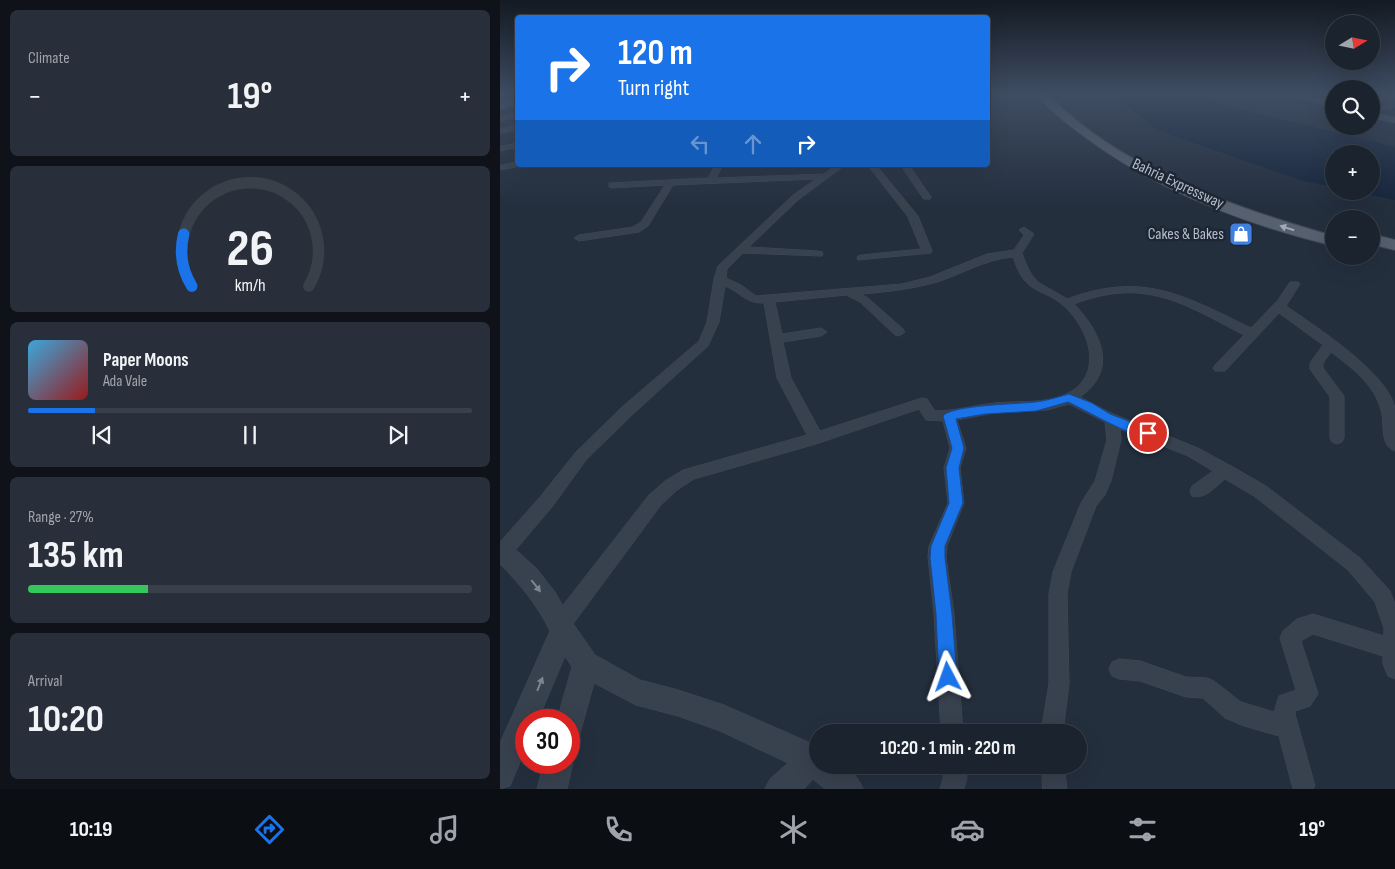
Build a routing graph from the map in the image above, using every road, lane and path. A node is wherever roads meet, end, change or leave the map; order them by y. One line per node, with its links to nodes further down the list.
1 (1083, 130): 22 (main road, Bahria Expressway, one-way to 1)
2 (1104, 130): 19 (main road, Bahria Expressway)
3 (515, 146): 4 (street)
4 (500, 149)
5 (515, 157): 6 (street)
6 (500, 160)
7 (515, 166): 12 (street)
8 (718, 167): 14 (street)
9 (838, 167): 13 (street)
10 (875, 167): 16 (street)
11 (905, 167): 16 (street)
12 (501, 173)
13 (826, 176): 14 (street); 25 (street)
14 (711, 180): 15 (street)
15 (671, 182): 17 (street); 21 (street)
16 (904, 184): 18 (street); 30 (street)
17 (612, 185)
18 (927, 196)
19 (1325, 227)
20 (1024, 230): 26 (street)
21 (579, 238)
22 (1325, 239)
23 (1380, 241): 24 (main road)
24 (1395, 245)
25 (742, 250): 28 (street); 31 (street)
26 (1017, 253): 33 (street); 35 (street)
27 (1380, 253): 29 (main road)
28 (818, 254)
29 (1395, 257)
30 (862, 258)
31 (719, 280): 34 (street); 51 (street)
32 (1294, 284): 36 (street)
33 (847, 292): 34 (street); 38 (street)
34 (769, 299): 40 (street)
35 (1066, 303): 39 (street); 43 (street)
36 (1278, 307): 39 (street); 41 (street)
37 (821, 332): 40 (street)
38 (898, 332)
39 (1252, 334): 42 (street)
40 (776, 339): 46 (street)
41 (1330, 345): 47 (street); 48 (street)
42 (1220, 368)
43 (1069, 398): 44 (street); 45 (street)
44 (949, 416): 46 (street); 57 (street)
45 (1112, 419): 49 (street); 58 (street)
46 (816, 438): 52 (street)
47 (1337, 438)
48 (1395, 445)
49 (1224, 470): 50 (street); 53 (street)
50 (1198, 491)
51 (501, 553): 52 (street, one-way to 52)
52 (561, 628): 54 (street); 66 (street, one-way to 52)
53 (1394, 658): 59 (street)
54 (586, 664): 56 (street); 60 (street)
55 (1119, 669): 59 (street)
56 (574, 709)
57 (951, 724)
58 (1053, 724)
59 (1288, 727): 67 (street)
60 (809, 759)
61 (809, 768): 69 (street)
62 (556, 774): 68 (street)
63 (829, 774): 70 (street)
64 (955, 774): 71 (street)
65 (1054, 774): 72 (street)
66 (500, 776)
67 (1303, 786)
68 (552, 789)
69 (780, 789)
70 (848, 789)
71 (952, 789)
72 (1055, 789)

